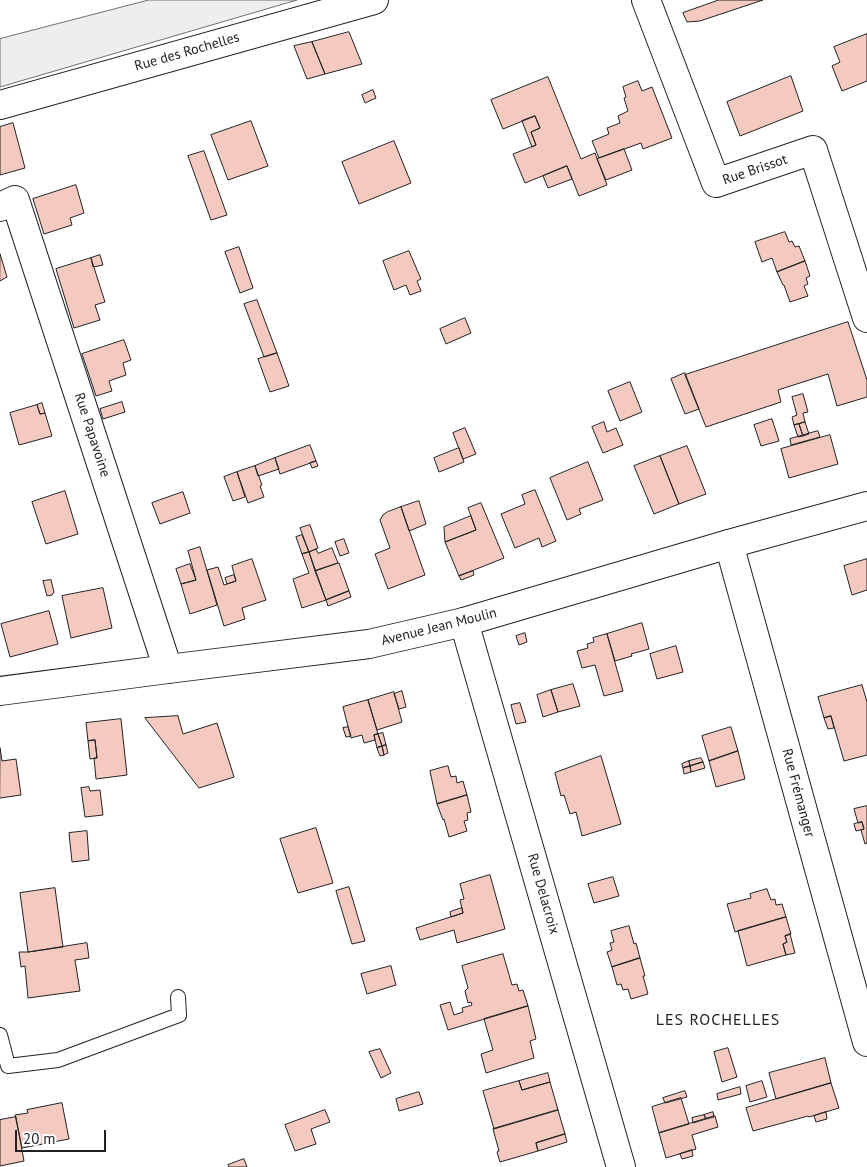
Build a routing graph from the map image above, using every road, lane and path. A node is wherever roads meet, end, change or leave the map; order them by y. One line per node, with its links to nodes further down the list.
1 (374, 0): 3 (street, Rue des Rochelles)
2 (646, 0): 5 (street, Rue Brissot)
3 (0, 105)
4 (8, 203): 9 (street, Rue Papavoine)
5 (867, 318)
6 (867, 506): 7 (street, Avenue Jean Moulin)
7 (729, 544): 8 (street, Avenue Jean Moulin); 13 (street, Rue Frémanger)
8 (464, 622): 9 (street, Avenue Jean Moulin); 14 (street, Rue Delacroix)
9 (168, 669): 10 (street, Avenue Jean Moulin)
10 (0, 691)
11 (178, 997): 12 (lane)
12 (0, 1035)
13 (867, 1042)
14 (622, 1167)

